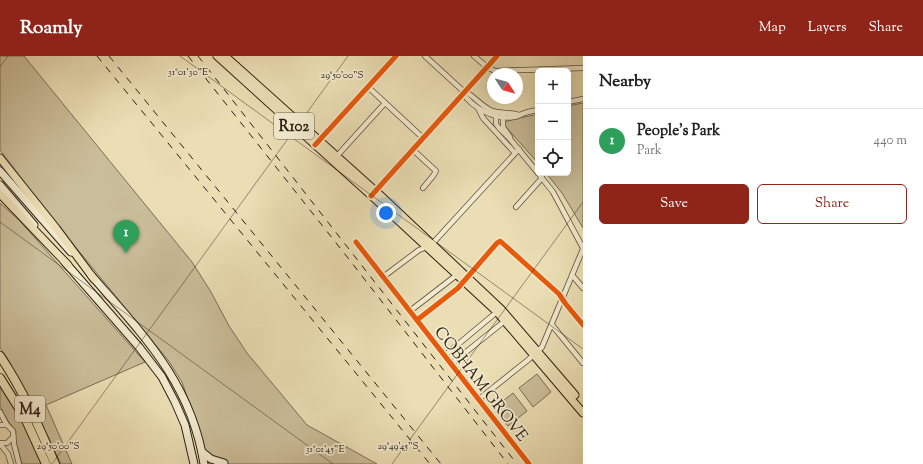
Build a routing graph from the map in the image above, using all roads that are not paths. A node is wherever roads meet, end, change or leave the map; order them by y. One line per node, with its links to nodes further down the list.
1 (221, 56): 19 (main road, R102)
2 (396, 56): 8 (street)
3 (425, 56): 9 (street)
4 (474, 56): 6 (street)
5 (497, 56): 6 (street)
6 (487, 67): 7 (street); 9 (street)
7 (583, 68)
8 (368, 87): 12 (street); 19 (street)
9 (463, 91): 13 (street); 15 (street); 17 (street)
10 (583, 99): 11 (street)
11 (571, 101)
12 (385, 103): 17 (street); 23 (street)
13 (477, 106): 15 (street); 21 (street)
14 (535, 111): 16 (street)
15 (496, 114): 16 (street); 18 (street)
16 (503, 115): 18 (street)
17 (423, 138): 20 (street)
18 (510, 139): 21 (street)
19 (317, 143): 23 (main road, R102)
20 (412, 149): 28 (street); 29 (street)
21 (517, 151): 24 (street); 34 (street)
22 (0, 158): 40 (main road)
23 (334, 158): 29 (main road, R102)
24 (535, 170)
25 (0, 171): 40 (main road)
26 (542, 178): 31 (street); 33 (street)
27 (0, 185): 36 (main road)
28 (422, 188)
29 (374, 193): 34 (main road, R102)
30 (0, 194): 36 (main road)
31 (516, 207)
32 (356, 242): 39 (street, COBHAM GROVE)
33 (582, 243): 35 (street)
34 (430, 245): 37 (main road, R102); 39 (street)
35 (583, 249): 38 (street)
36 (68, 265): 69 (main road)
37 (459, 273): 41 (main road, R102); 43 (street)
38 (572, 275): 42 (street); 44 (street)
39 (383, 277): 46 (street, COBHAM GROVE)
40 (94, 279): 68 (main road)
41 (466, 279): 44 (street); 45 (street); 47 (main road, R102)
42 (583, 288)
43 (434, 293): 45 (street); 46 (street)
44 (562, 299): 50 (street); 51 (street)
45 (440, 302): 49 (street)
46 (410, 311): 49 (street, COBHAM GROVE)
47 (499, 311): 48 (main road, R102); 52 (street)
48 (507, 319): 53 (street); 54 (main road, R102)
49 (417, 320): 56 (street, COBHAM GROVE)
50 (583, 325)
51 (552, 326): 54 (street); 57 (street)
52 (470, 335): 53 (street); 56 (street)
53 (477, 343): 58 (street)
54 (535, 354): 60 (street); 61 (main road, R102); 63 (main road, R102)
55 (0, 356): 74 (highway, M4)
56 (444, 356): 58 (street, COBHAM GROVE)
57 (583, 363)
58 (451, 364): 60 (street, COBHAM GROVE)
59 (0, 378): 73 (highway, M4)
60 (479, 398): 76 (street, COBHAM GROVE)
61 (583, 405)
62 (0, 412): 65 (street)
63 (583, 413)
64 (0, 425): 65 (street)
65 (6, 425): 66 (street)
66 (13, 437): 67 (street); 72 (street)
67 (0, 443): 71 (street)
68 (202, 452): 70 (main road); 75 (main road)
69 (193, 462)
70 (224, 463)
71 (11, 464)
72 (19, 464)
73 (46, 464)
74 (55, 464)
75 (204, 464)
76 (529, 464)

